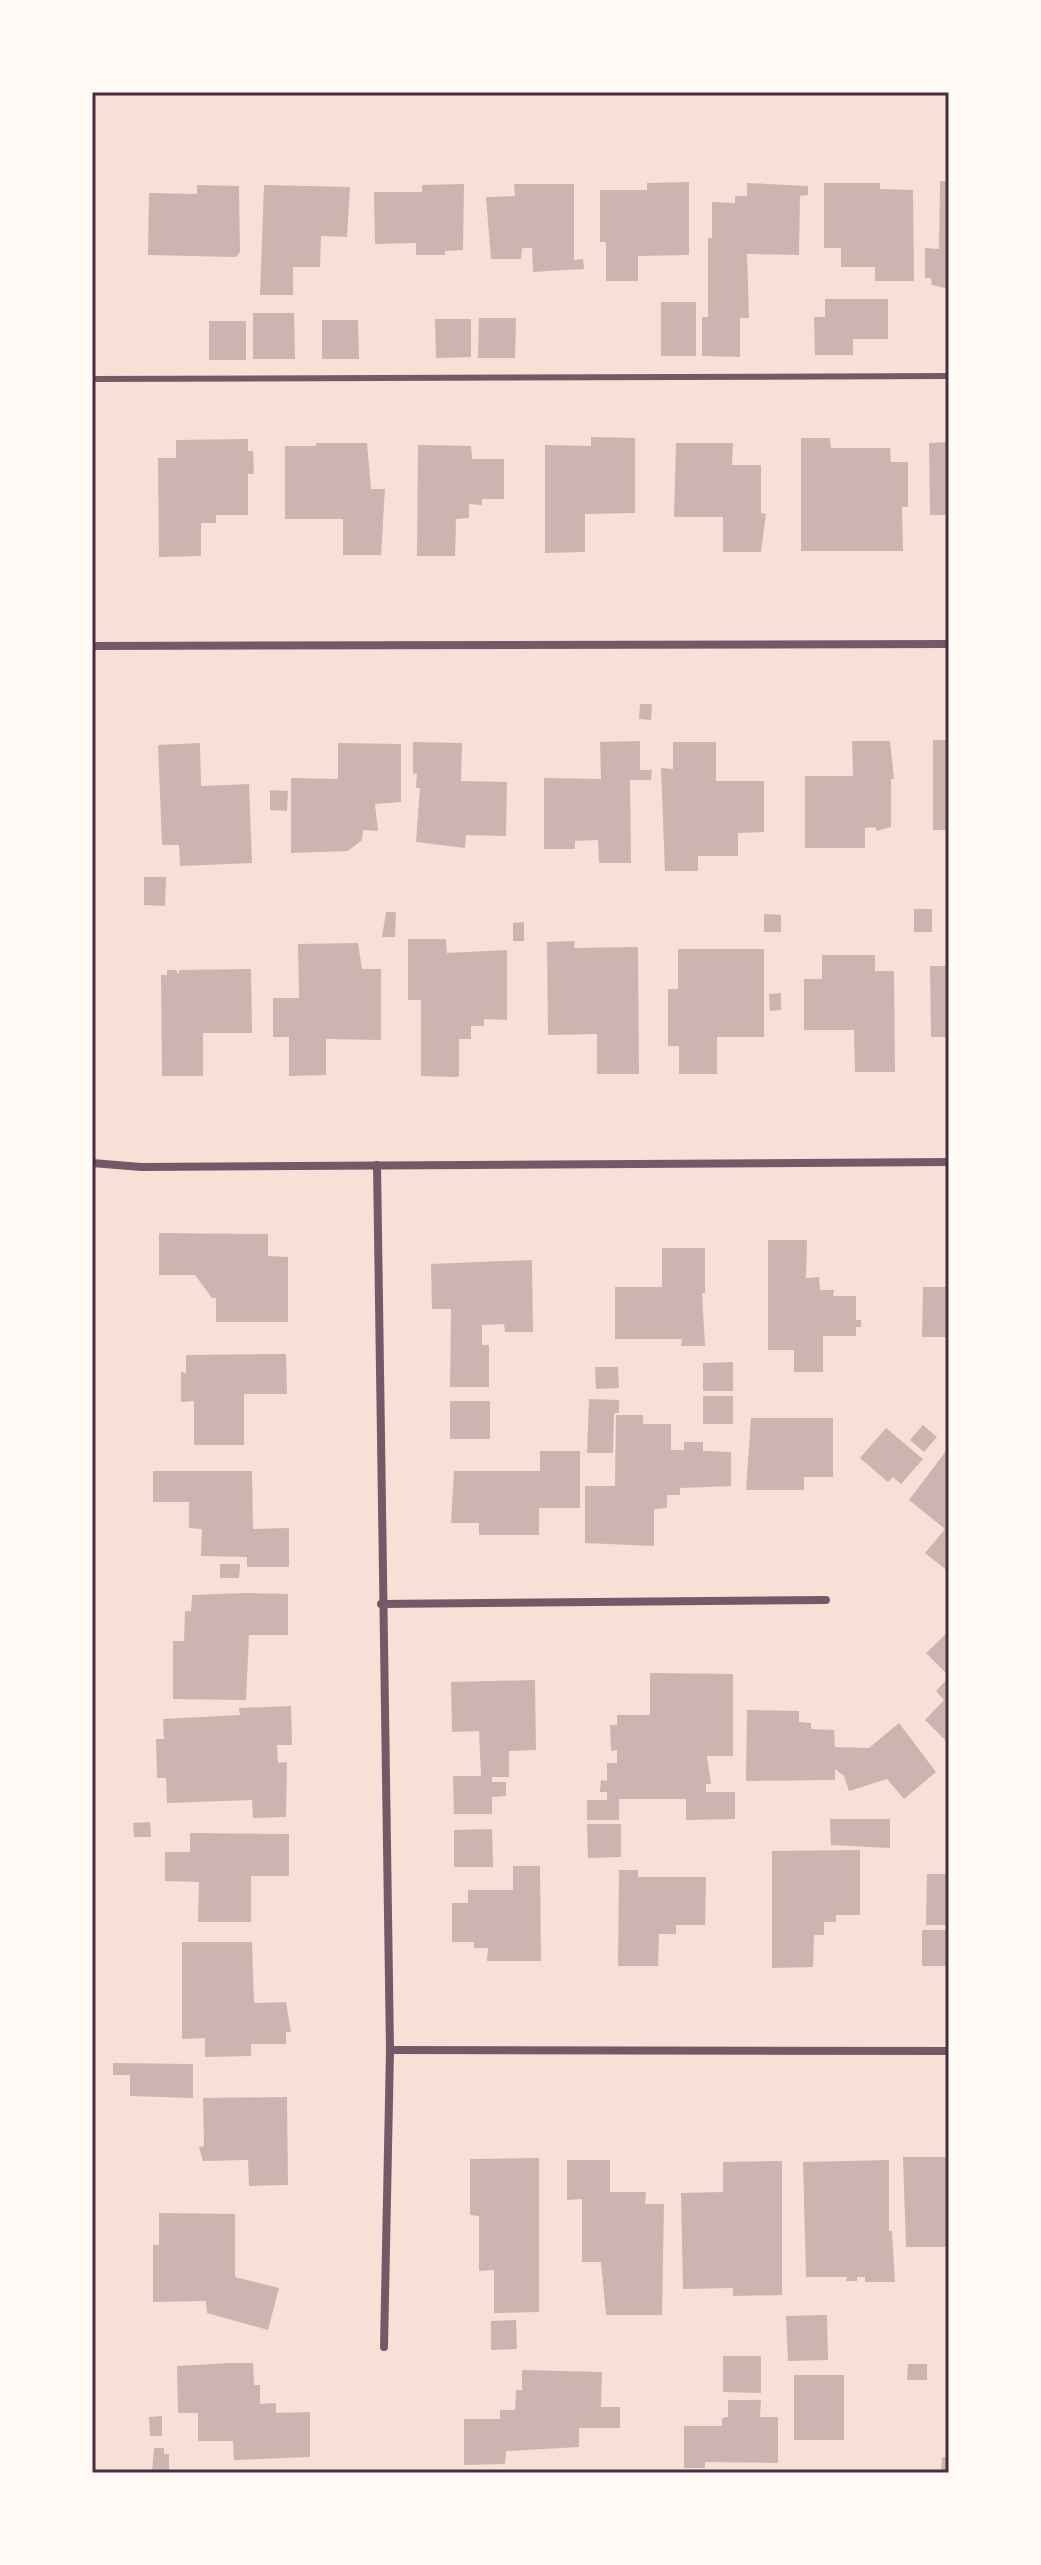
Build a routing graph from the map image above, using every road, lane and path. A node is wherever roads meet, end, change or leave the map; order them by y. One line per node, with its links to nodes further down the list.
1 (949, 376): 2 (lane)
2 (92, 379)
3 (949, 644): 4 (street)
4 (92, 646)
5 (949, 1162): 7 (street)
6 (92, 1163): 7 (street)
7 (377, 1165): 9 (street)
8 (826, 1600): 9 (street)
9 (381, 1604): 10 (street)
10 (390, 2050): 11 (street); 12 (street)
11 (949, 2051)
12 (384, 2347)

